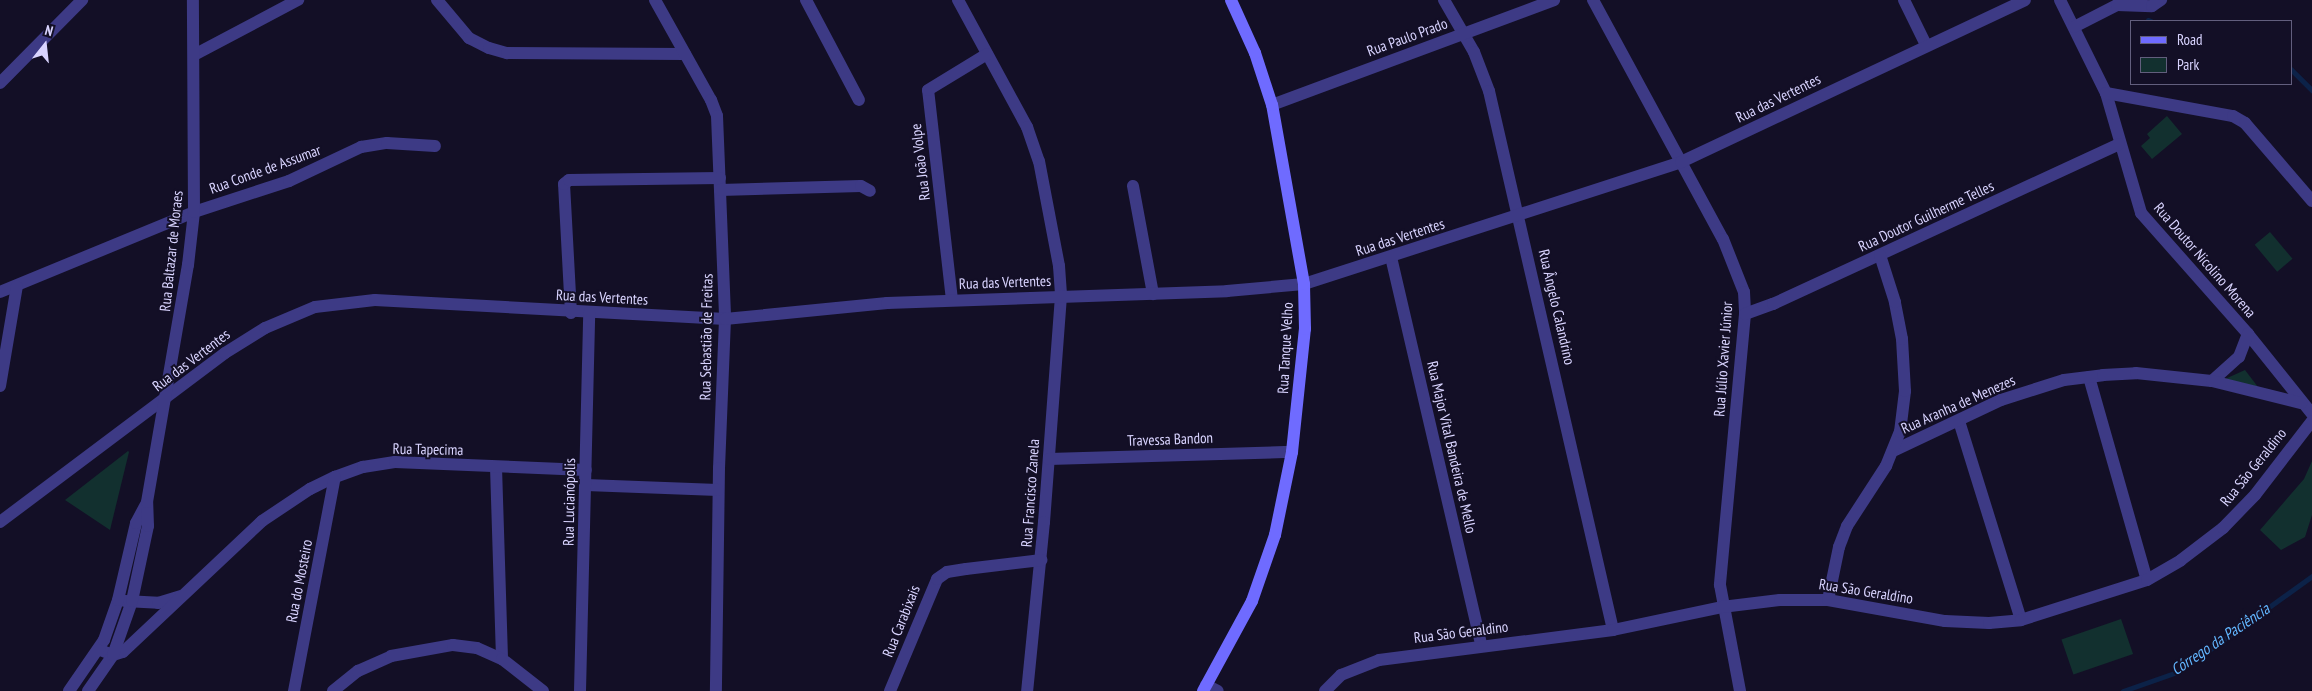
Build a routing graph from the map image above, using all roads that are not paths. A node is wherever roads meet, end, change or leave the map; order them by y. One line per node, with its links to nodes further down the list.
1 (82, 0): 22 (street)
2 (193, 0): 21 (street, Rua Baltazar de Moraes)
3 (298, 0): 21 (street)
4 (437, 0): 19 (street)
5 (655, 0): 19 (street, Rua Sebastião de Freitas)
6 (806, 0): 24 (street)
7 (958, 0): 20 (street, Rua Francisco Zanela)
8 (1231, 0): 25 (street, Rua Tanque Velho)
9 (1444, 0): 17 (street, Rua Ângelo Calandrino)
10 (1554, 0): 17 (street, Rua Paulo Prado)
11 (1594, 0): 28 (street, Rua Júlio Xavier Júnior)
12 (1904, 0): 18 (street)
13 (2025, 0): 18 (street, Rua das Vertentes)
14 (2060, 0): 16 (street, Rua Doutor Nicolino Morena)
15 (2161, 0): 16 (street)
16 (2074, 27): 23 (street, Rua Doutor Nicolino Morena)
17 (1463, 34): 25 (street, Rua Paulo Prado); 34 (street, Rua Ângelo Calandrino)
18 (1926, 45): 28 (street, Rua das Vertentes)
19 (685, 54): 29 (street, Rua Sebastião de Freitas)
20 (987, 54): 41 (street, Rua Francisco Zanela); 42 (street, Rua João Volpe)
21 (194, 55): 33 (street, Rua Baltazar de Moraes)
22 (0, 83)
23 (2106, 93): 26 (street, Rua Doutor Nicolino Morena); 32 (street)
24 (859, 100)
25 (1272, 105): 37 (street, Rua Tanque Velho)
26 (2119, 144): 35 (street, Rua Doutor Guilherme Telles); 47 (street, Rua Doutor Nicolino Morena)
27 (434, 146): 33 (street, Rua Conde de Assumar)
28 (1681, 162): 34 (street, Rua das Vertentes); 45 (street, Rua Júlio Xavier Júnior)
29 (720, 184): 31 (street); 43 (street); 46 (street, Rua Sebastião de Freitas)
30 (1133, 186): 40 (street)
31 (870, 191)
32 (2312, 201)
33 (194, 212): 38 (street, Rua Conde de Assumar); 51 (street, Rua Baltazar de Moraes)
34 (1520, 215): 36 (street, Rua das Vertentes); 74 (street, Rua Ângelo Calandrino)
35 (1880, 255): 45 (street, Rua Doutor Guilherme Telles); 56 (street)
36 (1391, 257): 37 (street, Rua das Vertentes); 75 (street, Rua Major Vital Bandeira de Mello)
37 (1304, 284): 40 (street, Rua das Vertentes); 57 (street, Rua Tanque Velho)
38 (17, 286): 39 (street, Rua Conde de Assumar); 50 (street)
39 (0, 292)
40 (1154, 294): 41 (street, Rua das Vertentes)
41 (1061, 296): 42 (street, Rua das Vertentes); 58 (street, Rua Francisco Zanela)
42 (952, 300): 46 (street, Rua das Vertentes)
43 (571, 313): 44 (street, Rua das Vertentes); 51 (street, Rua das Vertentes)
44 (589, 313): 46 (street, Rua das Vertentes); 60 (street, Rua Lucianópolis)
45 (1745, 314): 72 (street, Rua Júlio Xavier Júnior)
46 (725, 319): 63 (street, Rua Sebastião de Freitas)
47 (2248, 334): 49 (street); 52 (street, Rua Doutor Nicolino Morena)
48 (2089, 377): 49 (street, Rua Aranha de Menezes); 54 (street, Rua Aranha de Menezes); 67 (street)
49 (2212, 381): 52 (street, Rua Aranha de Menezes)
50 (0, 386)
51 (167, 398): 64 (street, Rua Baltazar de Moraes); 65 (street, Rua das Vertentes)
52 (2302, 403): 53 (street, Rua Doutor Nicolino Morena)
53 (2312, 414)
54 (1959, 421): 56 (street, Rua Aranha de Menezes); 73 (street)
55 (2312, 421): 67 (street, Rua São Geraldino)
56 (1895, 450): 70 (street)
57 (1292, 452): 58 (street, Travessa Bandon); 82 (street, Rua Tanque Velho)
58 (1049, 458): 66 (street, Rua Francisco Zanela)
59 (496, 467): 60 (street, Rua Tapecima); 61 (street, Rua Tapecima); 78 (street)
60 (586, 470): 62 (street, Rua Lucianópolis)
61 (335, 477): 68 (street, Rua Tapecima); 85 (street, Rua do Mosteiro)
62 (586, 485): 63 (street); 88 (street, Rua Lucianópolis)
63 (718, 490): 89 (street, Rua Sebastião de Freitas)
64 (147, 502): 69 (street, Rua Baltazar de Moraes); 71 (street, Rua Baltazar de Moraes)
65 (0, 522)
66 (1041, 560): 90 (street, Rua Carabixais); 91 (street, Rua Francisco Zanela)
67 (2147, 580): 73 (street, Rua São Geraldino)
68 (192, 590): 71 (street, Rua Tapecima); 77 (street, Rua Tapecima)
69 (118, 600): 71 (street, Rua Tapecima); 76 (street, Rua Baltazar de Moraes)
70 (1828, 600): 72 (street, Rua São Geraldino); 73 (street, Rua São Geraldino)
71 (132, 602): 77 (street, Rua Baltazar de Moraes)
72 (1722, 607): 74 (street, Rua São Geraldino); 92 (street, Rua Júlio Xavier Júnior)
73 (2021, 620)
74 (1613, 630): 75 (street, Rua São Geraldino)
75 (1482, 645): 83 (street, Rua São Geraldino)
76 (100, 650): 77 (street); 79 (street, Rua Baltazar de Moraes)
77 (113, 655): 80 (street, Rua Baltazar de Moraes)
78 (502, 659): 86 (street); 87 (street)
79 (87, 669): 80 (street); 81 (street, Rua Baltazar de Moraes)
80 (99, 686): 84 (street, Rua Baltazar de Moraes)
81 (75, 688)
82 (1209, 689)
83 (1329, 689)
84 (88, 691)
85 (294, 691)
86 (333, 691)
87 (543, 691)
88 (580, 691)
89 (716, 691)
90 (890, 691)
91 (1027, 691)
92 (1740, 691)

